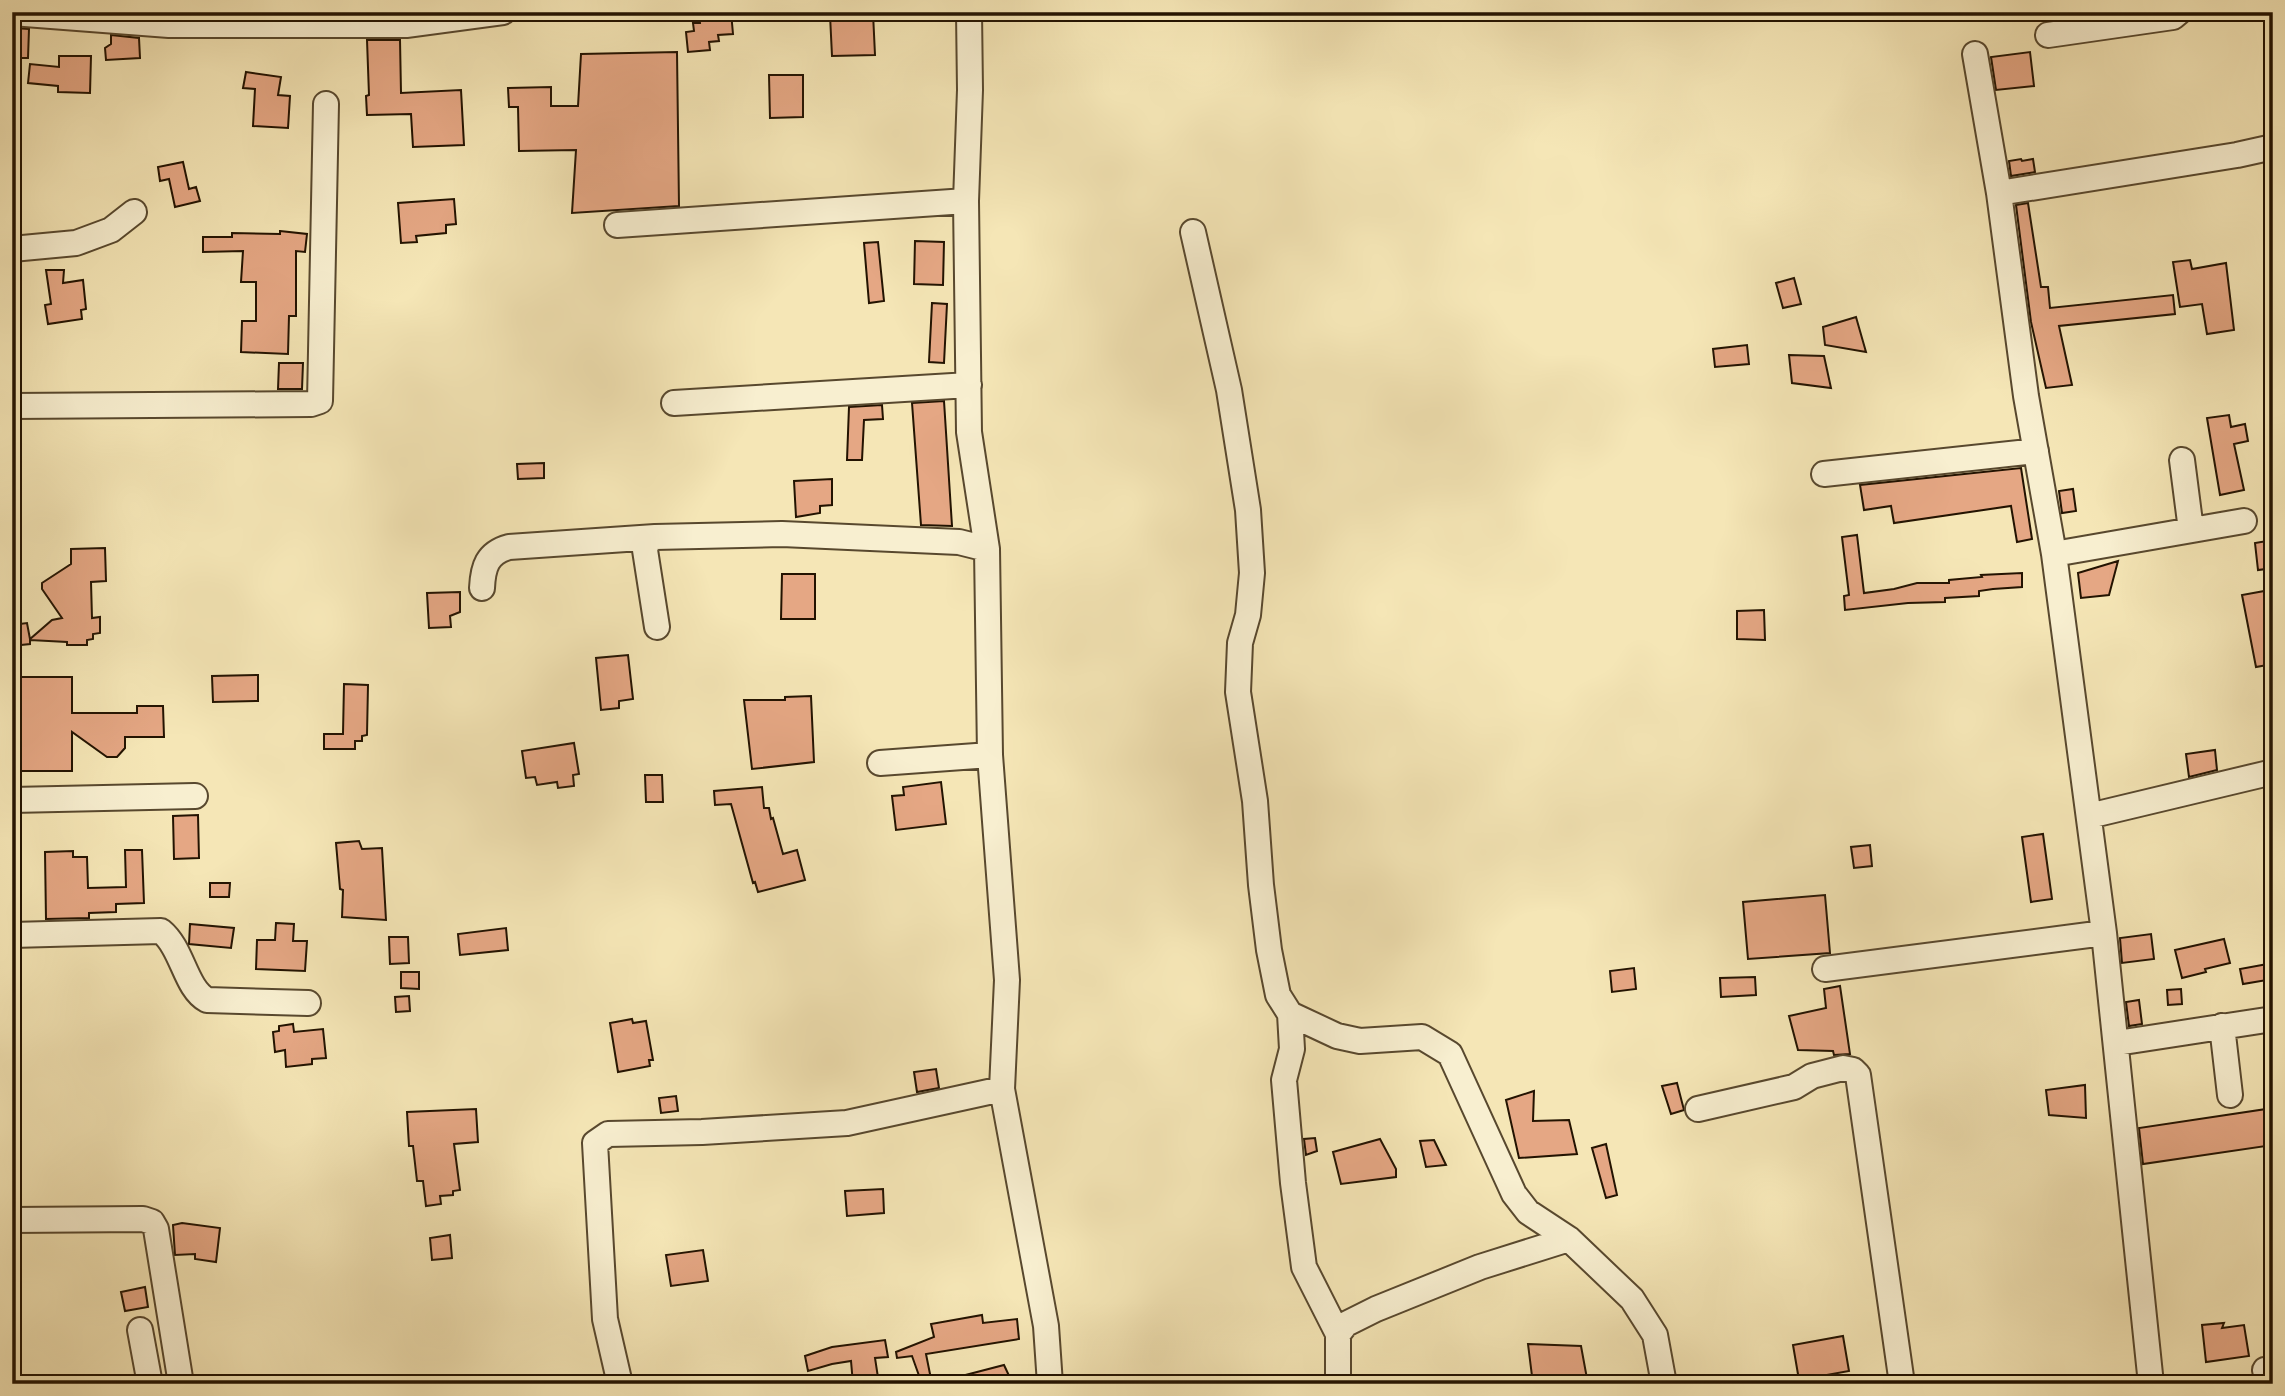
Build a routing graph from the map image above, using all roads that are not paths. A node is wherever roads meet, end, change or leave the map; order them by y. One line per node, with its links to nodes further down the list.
1 (503, 12): 5 (street)
2 (969, 12): 12 (street)
3 (2179, 12): 7 (street)
4 (12, 13): 6 (street)
5 (296, 18): 6 (street)
6 (169, 19)
7 (2048, 35)
8 (1975, 54): 11 (street)
9 (326, 104): 19 (street)
10 (2273, 146): 11 (street)
11 (1999, 192): 20 (street)
12 (967, 201): 14 (street); 17 (street)
13 (134, 212): 16 (street)
14 (617, 225)
15 (1193, 232): 40 (street)
16 (12, 249)
17 (969, 385): 18 (street); 26 (street)
18 (674, 403)
19 (12, 406)
20 (2036, 451): 22 (street); 27 (street)
21 (2182, 460): 24 (street)
22 (1824, 474)
23 (2244, 521): 24 (street)
24 (2191, 530): 27 (street)
25 (655, 537): 26 (street); 28 (street); 29 (street)
26 (987, 549): 30 (street)
27 (2054, 554): 35 (street)
28 (482, 588)
29 (657, 627)
30 (990, 755): 31 (street); 44 (street)
31 (880, 763)
32 (2273, 772): 35 (street)
33 (195, 796): 34 (street)
34 (12, 800)
35 (2088, 817): 36 (street)
36 (2104, 933): 38 (street); 43 (street)
37 (12, 935): 39 (street)
38 (1825, 969)
39 (308, 1003)
40 (1290, 1014): 48 (street); 50 (street)
41 (2273, 1019): 42 (street)
42 (2222, 1026): 43 (street); 45 (street)
43 (2117, 1043): 58 (street)
44 (1002, 1089): 53 (street); 54 (street)
45 (2230, 1095)
46 (1698, 1109): 57 (street)
47 (12, 1220): 52 (street)
48 (1569, 1239): 50 (street); 56 (street)
49 (140, 1330): 51 (street)
50 (1338, 1334): 55 (street)
51 (150, 1384)
52 (181, 1384)
53 (621, 1384)
54 (1051, 1384)
55 (1338, 1384)
56 (1664, 1384)
57 (1902, 1384)
58 (2151, 1384)

